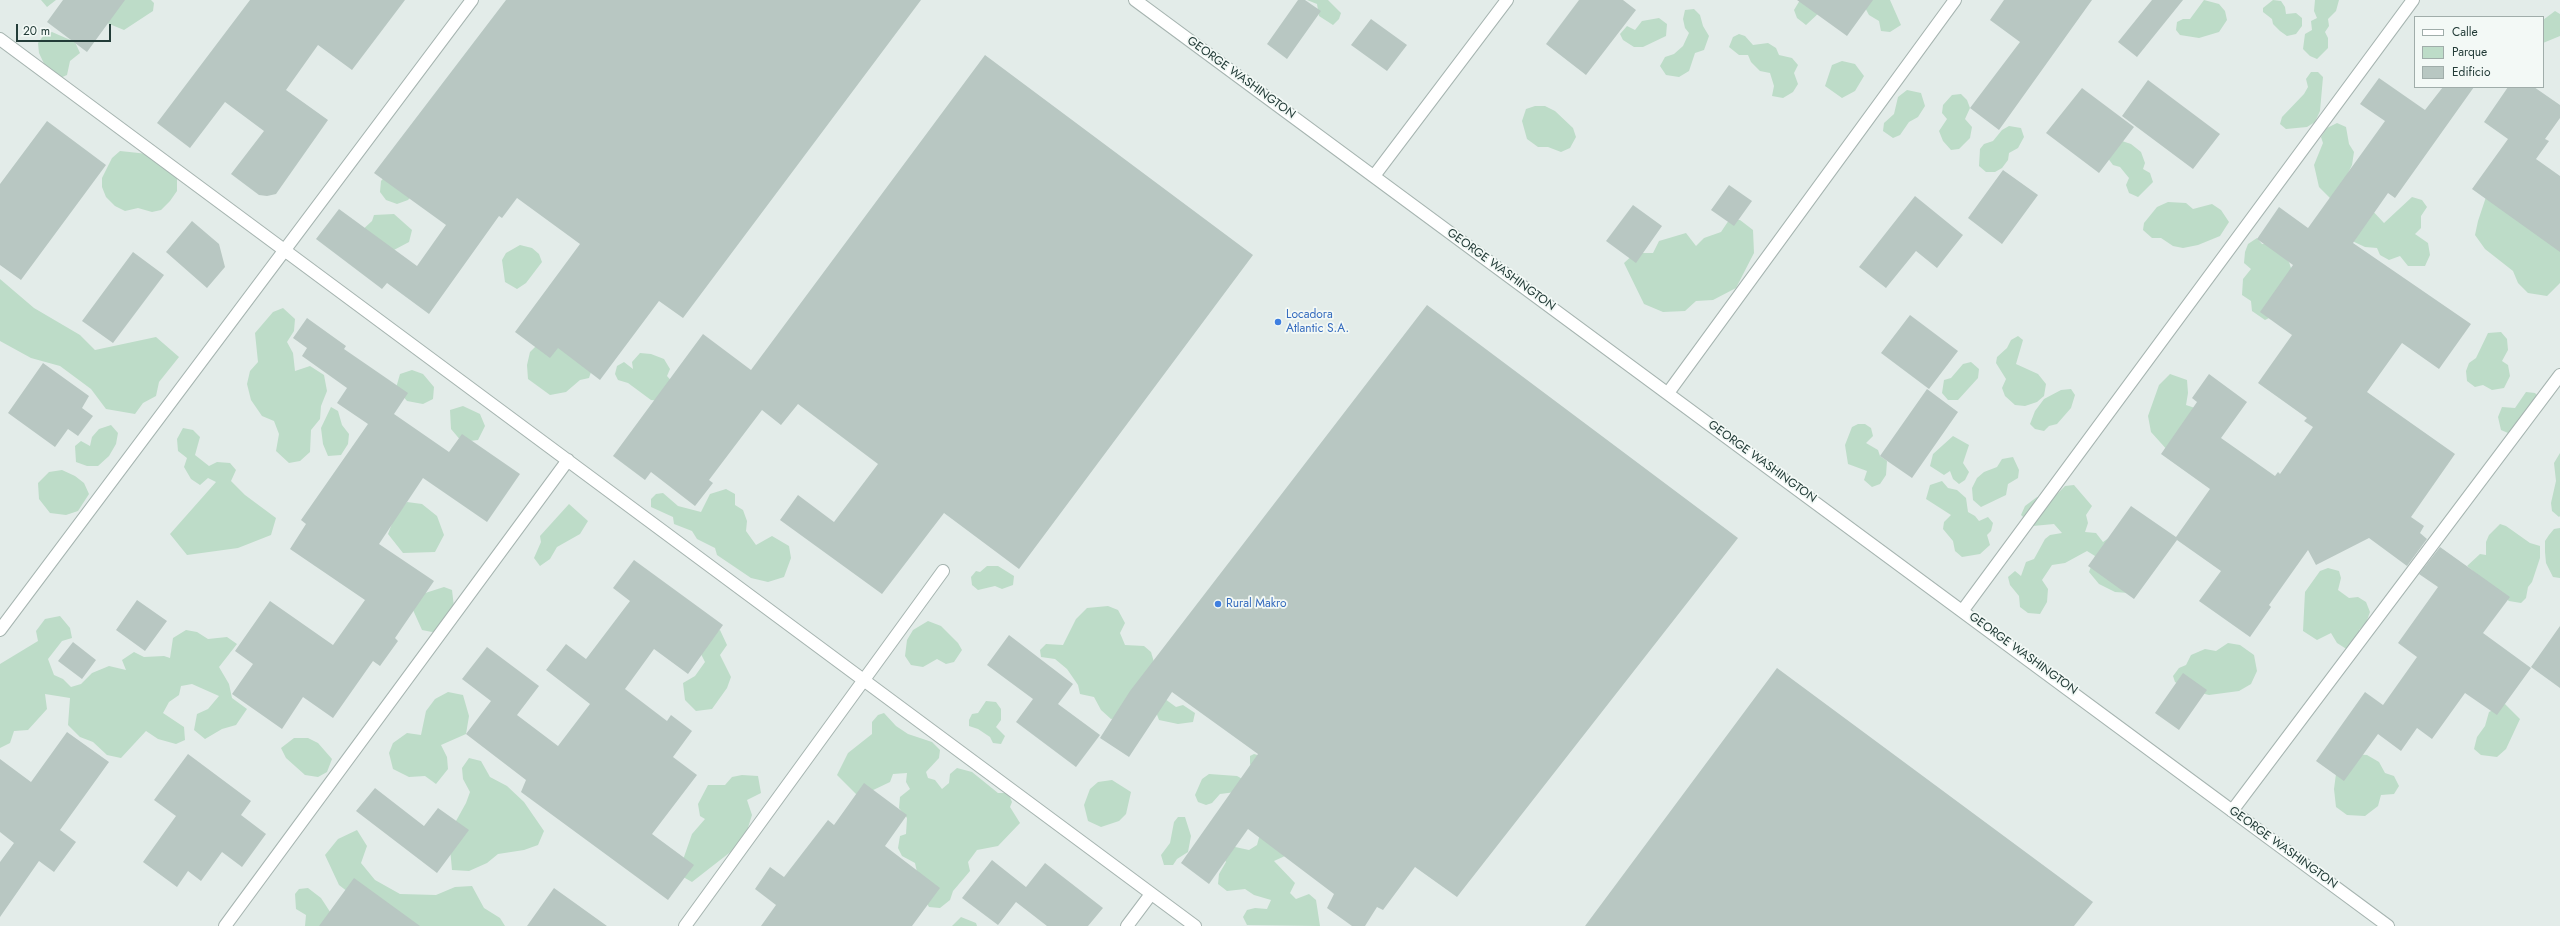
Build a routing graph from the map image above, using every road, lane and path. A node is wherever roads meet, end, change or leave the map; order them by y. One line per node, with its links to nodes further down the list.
1 (472, 0): 8 (street)
2 (1135, 0): 7 (street, GEORGE WASHINGTON)
3 (1507, 0): 7 (street)
4 (1955, 0): 10 (street)
5 (2413, 0): 13 (street)
6 (0, 39): 8 (street)
7 (1374, 176): 10 (street, GEORGE WASHINGTON)
8 (284, 250): 11 (street); 14 (street)
9 (2560, 375): 16 (street)
10 (1668, 393): 13 (street, GEORGE WASHINGTON)
11 (568, 460): 15 (street); 18 (street)
12 (943, 571): 15 (street)
13 (1963, 610): 16 (street, GEORGE WASHINGTON)
14 (0, 630)
15 (865, 681): 17 (street); 19 (street)
16 (2232, 811): 22 (street, GEORGE WASHINGTON)
17 (1151, 894): 20 (street); 21 (street)
18 (225, 926)
19 (685, 926)
20 (1127, 926)
21 (1194, 926)
22 (2388, 926)

